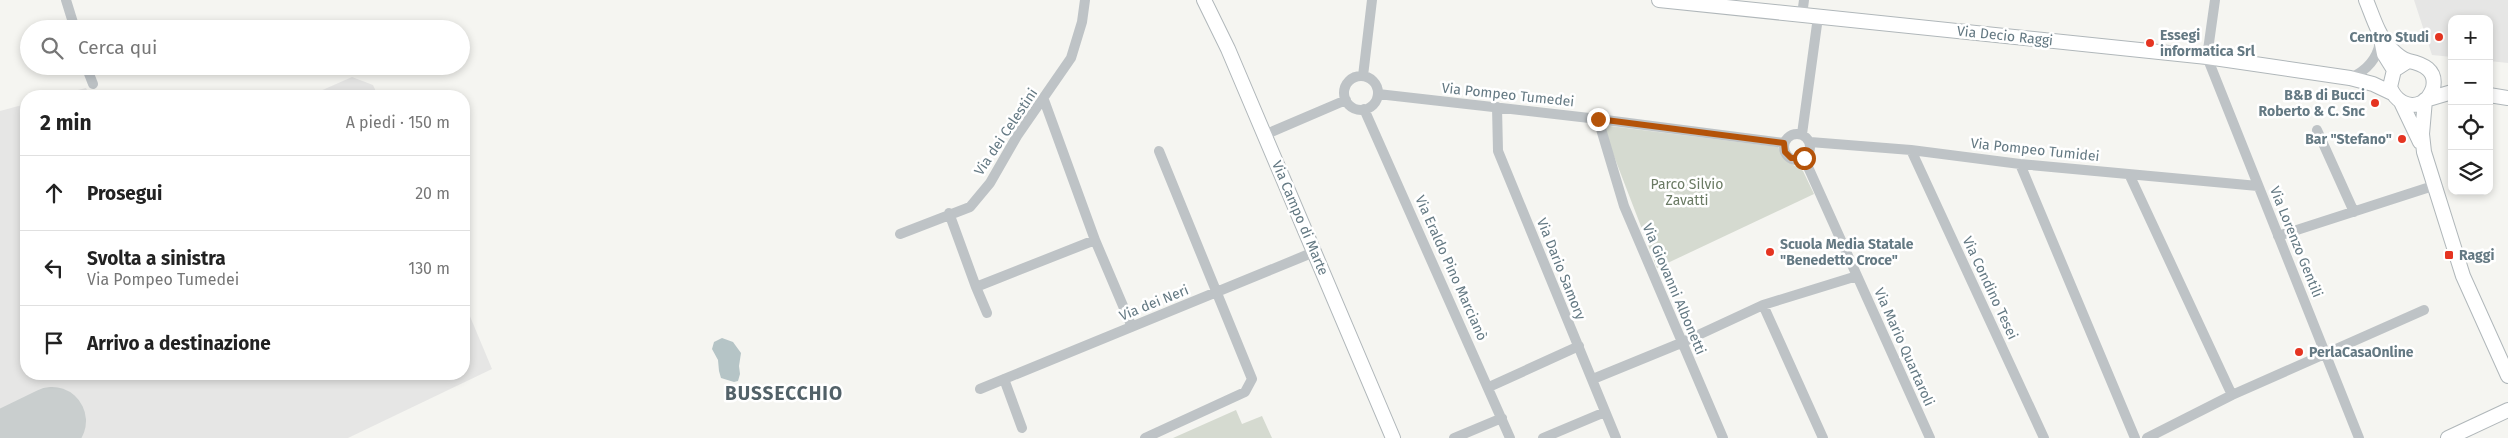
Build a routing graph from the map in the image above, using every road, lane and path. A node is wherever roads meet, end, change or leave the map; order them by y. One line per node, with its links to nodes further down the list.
1 (66, 0): 11 (street)
2 (1085, 0): 27 (street, Via dei Celestini)
3 (1204, 0): 35 (main road, Via Campo di Marte)
4 (1372, 0): 18 (street)
5 (1660, 0): 9 (main road, Via Decio Raggi)
6 (1804, 0): 9 (street)
7 (2215, 0): 13 (street)
8 (2366, 0): 12 (main road)
9 (1802, 16): 10 (main road, Via Decio Raggi)
10 (1818, 16): 13 (main road, Via Decio Raggi); 34 (street)
11 (72, 20)
12 (2380, 36): 14 (main road); 16 (main road); 19 (street)
13 (2207, 57): 19 (main road, Via Decio Raggi); 44 (street, Via Lorenzo Gentili)
14 (2408, 61): 15 (main road); 16 (main road, Via Decio Raggi)
15 (2431, 72): 21 (main road); 29 (main road)
16 (2393, 73): 19 (main road, Via Decio Raggi); 25 (main road)
17 (90, 75): 20 (street)
18 (1363, 76): 23 (street); 28 (street)
19 (2350, 78): 25 (main road, Via Decio Raggi)
20 (93, 84)
21 (2448, 85)
22 (2448, 93): 29 (main road, Via Decio Raggi)
23 (1378, 94): 30 (street, Via Pompeo Tumedei); 31 (street)
24 (2493, 96): 26 (main road)
25 (2397, 97): 29 (main road, Via Decio Raggi); 40 (main road)
26 (2508, 98)
27 (1044, 100): 47 (street, Via dei Celestini); 50 (street)
28 (1346, 100): 31 (street); 35 (street)
29 (2425, 100): 40 (main road)
30 (1497, 107): 32 (street, Via Pompeo Tumedei); 60 (street, Via Dario Samory)
31 (1364, 109): 65 (street, Via Eraldo Pino Marcianò)
32 (1598, 119): 37 (street, Via Pompeo Tumedei); 59 (street, Via Giovanni Albonetti)
33 (2317, 130): 46 (street)
34 (1802, 134): 36 (street); 37 (street)
35 (1264, 135): 51 (main road, Via Campo di Marte)
36 (1810, 142): 38 (street, Via Pompeo Tumidei); 41 (street)
37 (1784, 143): 41 (street)
38 (1911, 150): 42 (street, Via Pompeo Tumidei); 82 (street, Via Condino Tesei)
39 (1160, 151): 54 (street)
40 (2424, 152): 45 (main road)
41 (1804, 158): 52 (street, Via Mario Quartaroli)
42 (2020, 164): 43 (street, Via Pompeo Tumidei); 83 (street)
43 (2129, 174): 44 (street, Via Pompeo Tumidei); 67 (street)
44 (2258, 186): 49 (street, Via Lorenzo Gentili)
45 (2433, 186): 46 (street); 62 (main road)
46 (2354, 212): 49 (street)
47 (950, 213): 48 (street, Via dei Celestini); 53 (street)
48 (900, 234)
49 (2278, 236): 61 (street, Via Lorenzo Gentili)
50 (1095, 240): 53 (street); 58 (street)
51 (1314, 252): 54 (street, Via dei Neri); 74 (main road, Via Campo di Marte)
52 (1857, 276): 55 (street); 81 (street, Via Mario Quartaroli)
53 (976, 287): 57 (street)
54 (1216, 292): 58 (street, Via dei Neri); 73 (street)
55 (1764, 306): 59 (street); 80 (street)
56 (2424, 310): 61 (street)
57 (987, 313)
58 (1132, 327): 63 (street, Via dei Neri)
59 (1681, 343): 64 (street); 79 (street, Via Giovanni Albonetti)
60 (1578, 346): 64 (street, Via Dario Samory); 65 (street)
61 (2325, 352): 67 (street); 85 (street, Via Lorenzo Gentili)
62 (2508, 376)
63 (1004, 379): 66 (street, Via dei Neri); 72 (street)
64 (1593, 379): 70 (street, Via Dario Samory)
65 (1489, 387): 71 (street, Via Eraldo Pino Marcianò)
66 (980, 389)
67 (2232, 395): 84 (street)
68 (2508, 399): 69 (main road)
69 (2508, 409): 86 (main road)
70 (1605, 412): 77 (street); 78 (street, Via Dario Samory)
71 (1502, 418): 75 (street); 76 (street, Via Eraldo Pino Marcianò)
72 (1022, 428)
73 (1145, 438)
74 (1393, 438)
75 (1454, 438)
76 (1510, 438)
77 (1543, 438)
78 (1616, 438)
79 (1723, 438)
80 (1823, 438)
81 (1930, 438)
82 (2044, 438)
83 (2135, 438)
84 (2147, 438)
85 (2359, 438)
86 (2448, 438)

